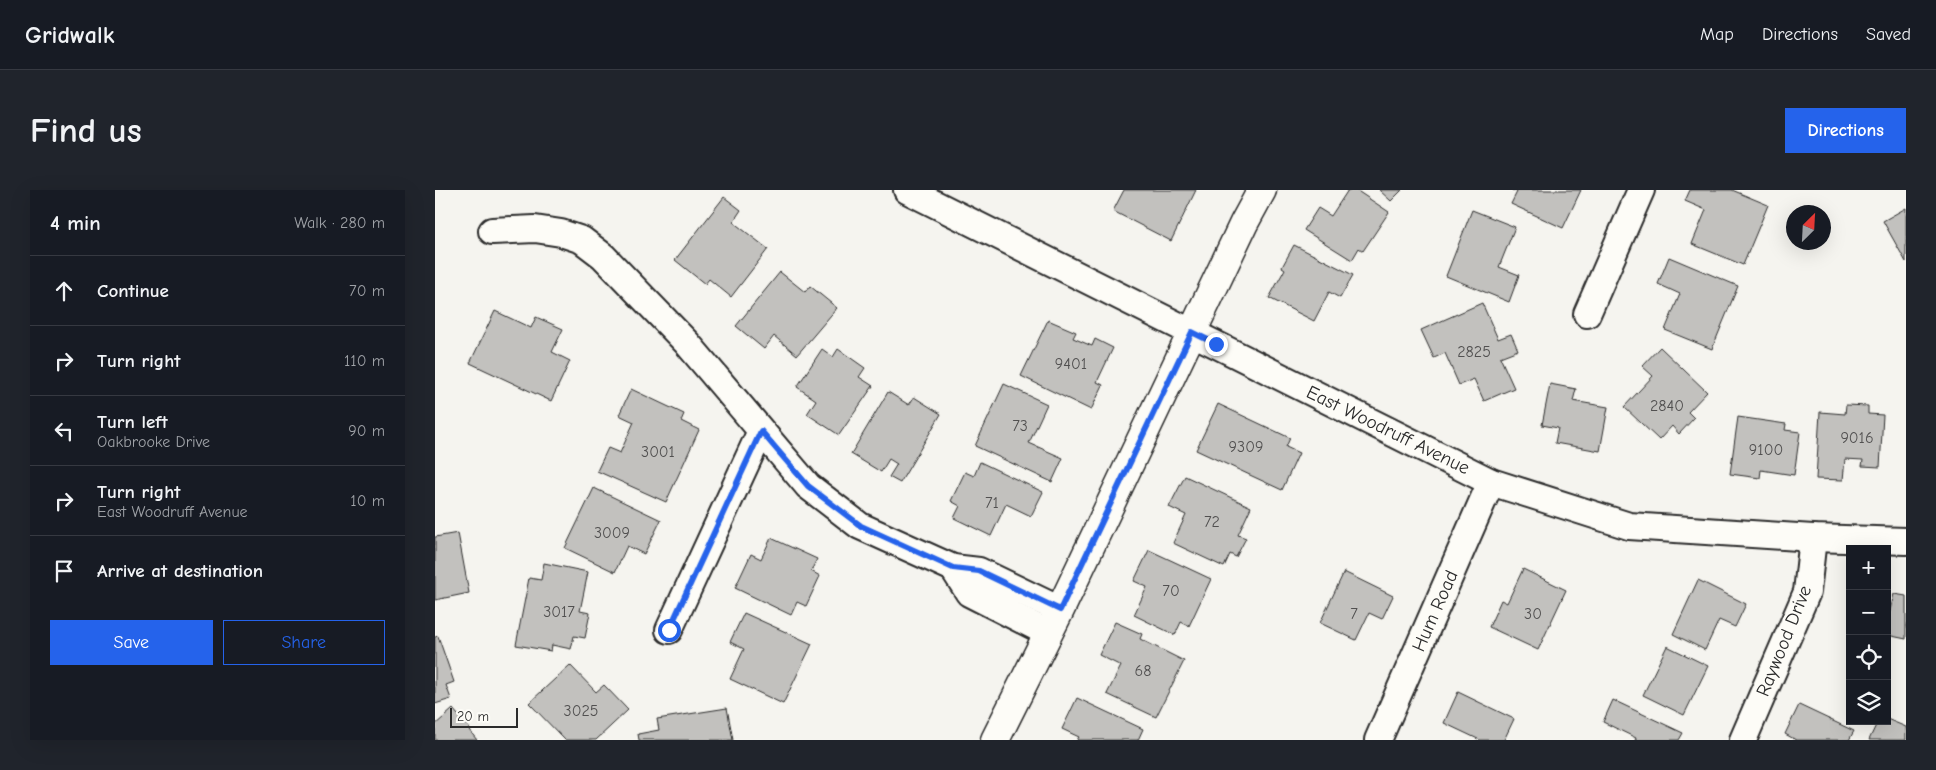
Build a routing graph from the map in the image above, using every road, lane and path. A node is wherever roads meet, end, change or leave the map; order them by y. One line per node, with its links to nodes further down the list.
1 (907, 190): 6 (street, East Woodruff Avenue)
2 (1263, 190): 6 (street)
3 (1641, 190): 5 (street)
4 (492, 231): 7 (street)
5 (1587, 314)
6 (1192, 332): 8 (street, East Woodruff Avenue); 11 (street)
7 (761, 431): 11 (street); 12 (street)
8 (1491, 482): 9 (street, East Woodruff Avenue); 14 (street, Hum Road)
9 (1813, 538): 10 (street, East Woodruff Avenue); 15 (street, Raywood Drive)
10 (1906, 541)
11 (1054, 621): 13 (street)
12 (669, 630)
13 (995, 740)
14 (1378, 740)
15 (1743, 740)

